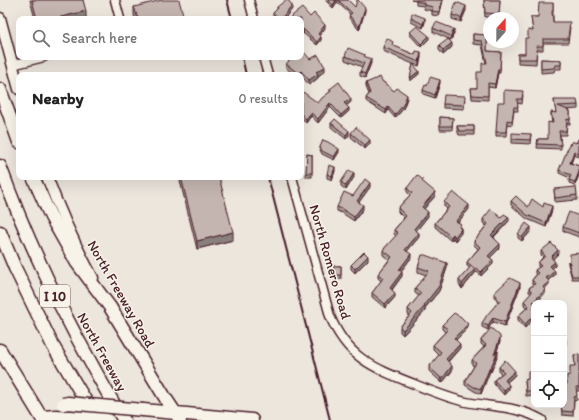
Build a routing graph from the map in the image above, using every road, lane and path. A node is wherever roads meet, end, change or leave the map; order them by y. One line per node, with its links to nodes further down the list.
1 (115, 0): 3 (street)
2 (249, 0): 4 (street)
3 (119, 16)
4 (253, 16)
5 (0, 18): 8 (main road)
6 (32, 60): 8 (street)
7 (264, 60): 9 (street)
8 (12, 65): 10 (main road)
9 (267, 72)
10 (16, 79)
11 (0, 89): 12 (highway)
12 (16, 134)
13 (0, 166): 24 (highway, North Freeway / I 10)
14 (34, 180): 18 (highway)
15 (48, 180): 18 (main road, North Freeway Road)
16 (293, 180): 26 (street, North Romero Road)
17 (0, 232): 22 (highway, I 10)
18 (110, 307): 20 (highway, North Freeway Road)
19 (0, 350): 21 (highway)
20 (178, 417): 21 (highway, bridge); 25 (highway)
21 (42, 418): 23 (highway, bridge)
22 (97, 420)
23 (106, 420)
24 (124, 420)
25 (252, 420)
26 (542, 420)

